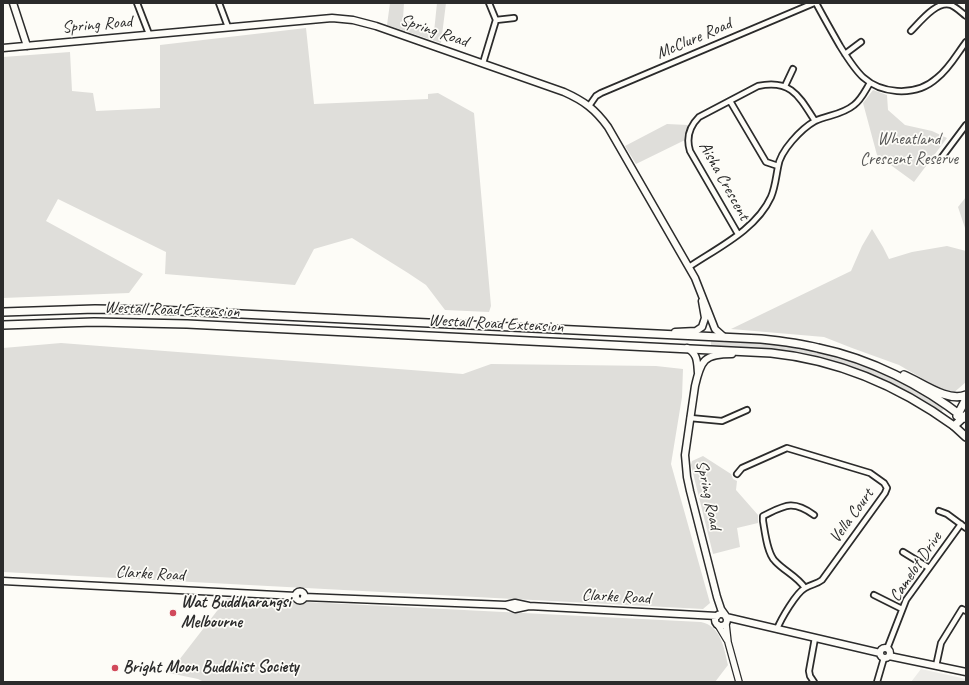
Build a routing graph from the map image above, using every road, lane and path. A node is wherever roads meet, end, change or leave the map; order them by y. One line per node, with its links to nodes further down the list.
1 (13, 3): 14 (main road)
2 (137, 3): 11 (street)
3 (219, 3): 9 (street)
4 (489, 3): 8 (street)
5 (815, 3): 16 (street); 22 (street, McClure Road)
6 (966, 16): 10 (street)
7 (514, 18): 8 (street)
8 (496, 20): 17 (street)
9 (228, 27): 11 (main road, Spring Road); 17 (main road, Spring Road)
10 (911, 30)
11 (149, 34): 14 (main road, Spring Road)
12 (861, 42): 16 (street)
13 (966, 42): 19 (street)
14 (27, 46): 15 (main road, Spring Road)
15 (3, 48)
16 (845, 54): 19 (street)
17 (483, 63): 22 (main road, Spring Road)
18 (793, 69): 20 (street)
19 (870, 83): 23 (street)
20 (785, 86): 21 (street, Aisha Crescent); 23 (street)
21 (730, 101): 26 (street); 27 (street, Aisha Crescent)
22 (589, 106): 28 (main road, Spring Road)
23 (815, 121): 26 (street)
24 (966, 125): 25 (street)
25 (942, 157)
26 (778, 166): 27 (street)
27 (738, 234): 28 (street)
28 (689, 267): 29 (main road, Spring Road)
29 (699, 287): 32 (main road, Spring Road); 33 (main road, Spring Road)
30 (3, 312): 32 (main road, Westall Road Extension)
31 (3, 325): 34 (main road, Westall Road Extension)
32 (649, 333): 33 (main road, Westall Road Extension)
33 (724, 337): 36 (main road, Westall Road Extension)
34 (687, 348): 35 (main road, Westall Road Extension); 37 (main road, Spring Road)
35 (784, 354): 37 (main road, Spring Road); 43 (main road, Westall Road Extension)
36 (885, 370): 38 (main road); 41 (main road, Westall Road Extension)
37 (698, 375): 42 (main road, Spring Road)
38 (966, 395)
39 (966, 399): 41 (main road)
40 (747, 410): 42 (street)
41 (964, 416): 43 (main road)
42 (690, 418): 55 (main road, Spring Road)
43 (953, 426): 44 (main road, Westall Road Extension)
44 (966, 437)
45 (737, 474): 53 (street, Vella Court)
46 (939, 511): 48 (street)
47 (814, 515): 53 (street)
48 (961, 524): 49 (street); 51 (street, Camelot Drive)
49 (966, 528)
50 (903, 552): 51 (street)
51 (929, 568): 56 (street, Camelot Drive)
52 (3, 581): 59 (main road, Clarke Road)
53 (806, 588): 62 (street, Vella Court)
54 (874, 594): 56 (street)
55 (717, 597): 58 (main road, Spring Road); 60 (main road, Spring Road)
56 (902, 609): 65 (street, Camelot Drive)
57 (966, 611): 67 (street)
58 (717, 615): 59 (main road, Clarke Road); 60 (main road); 61 (main road)
59 (701, 616): 61 (main road, Clarke Road)
60 (726, 620): 61 (main road); 62 (main road); 64 (street, Spring Road)
61 (717, 624): 64 (street, Spring Road)
62 (777, 629): 63 (main road)
63 (815, 638): 66 (main road); 70 (street)
64 (728, 642): 69 (street, Spring Road)
65 (887, 649): 66 (main road)
66 (884, 656): 67 (main road); 71 (street)
67 (936, 666): 68 (main road)
68 (966, 672)
69 (739, 682)
70 (814, 682)
71 (877, 682)

